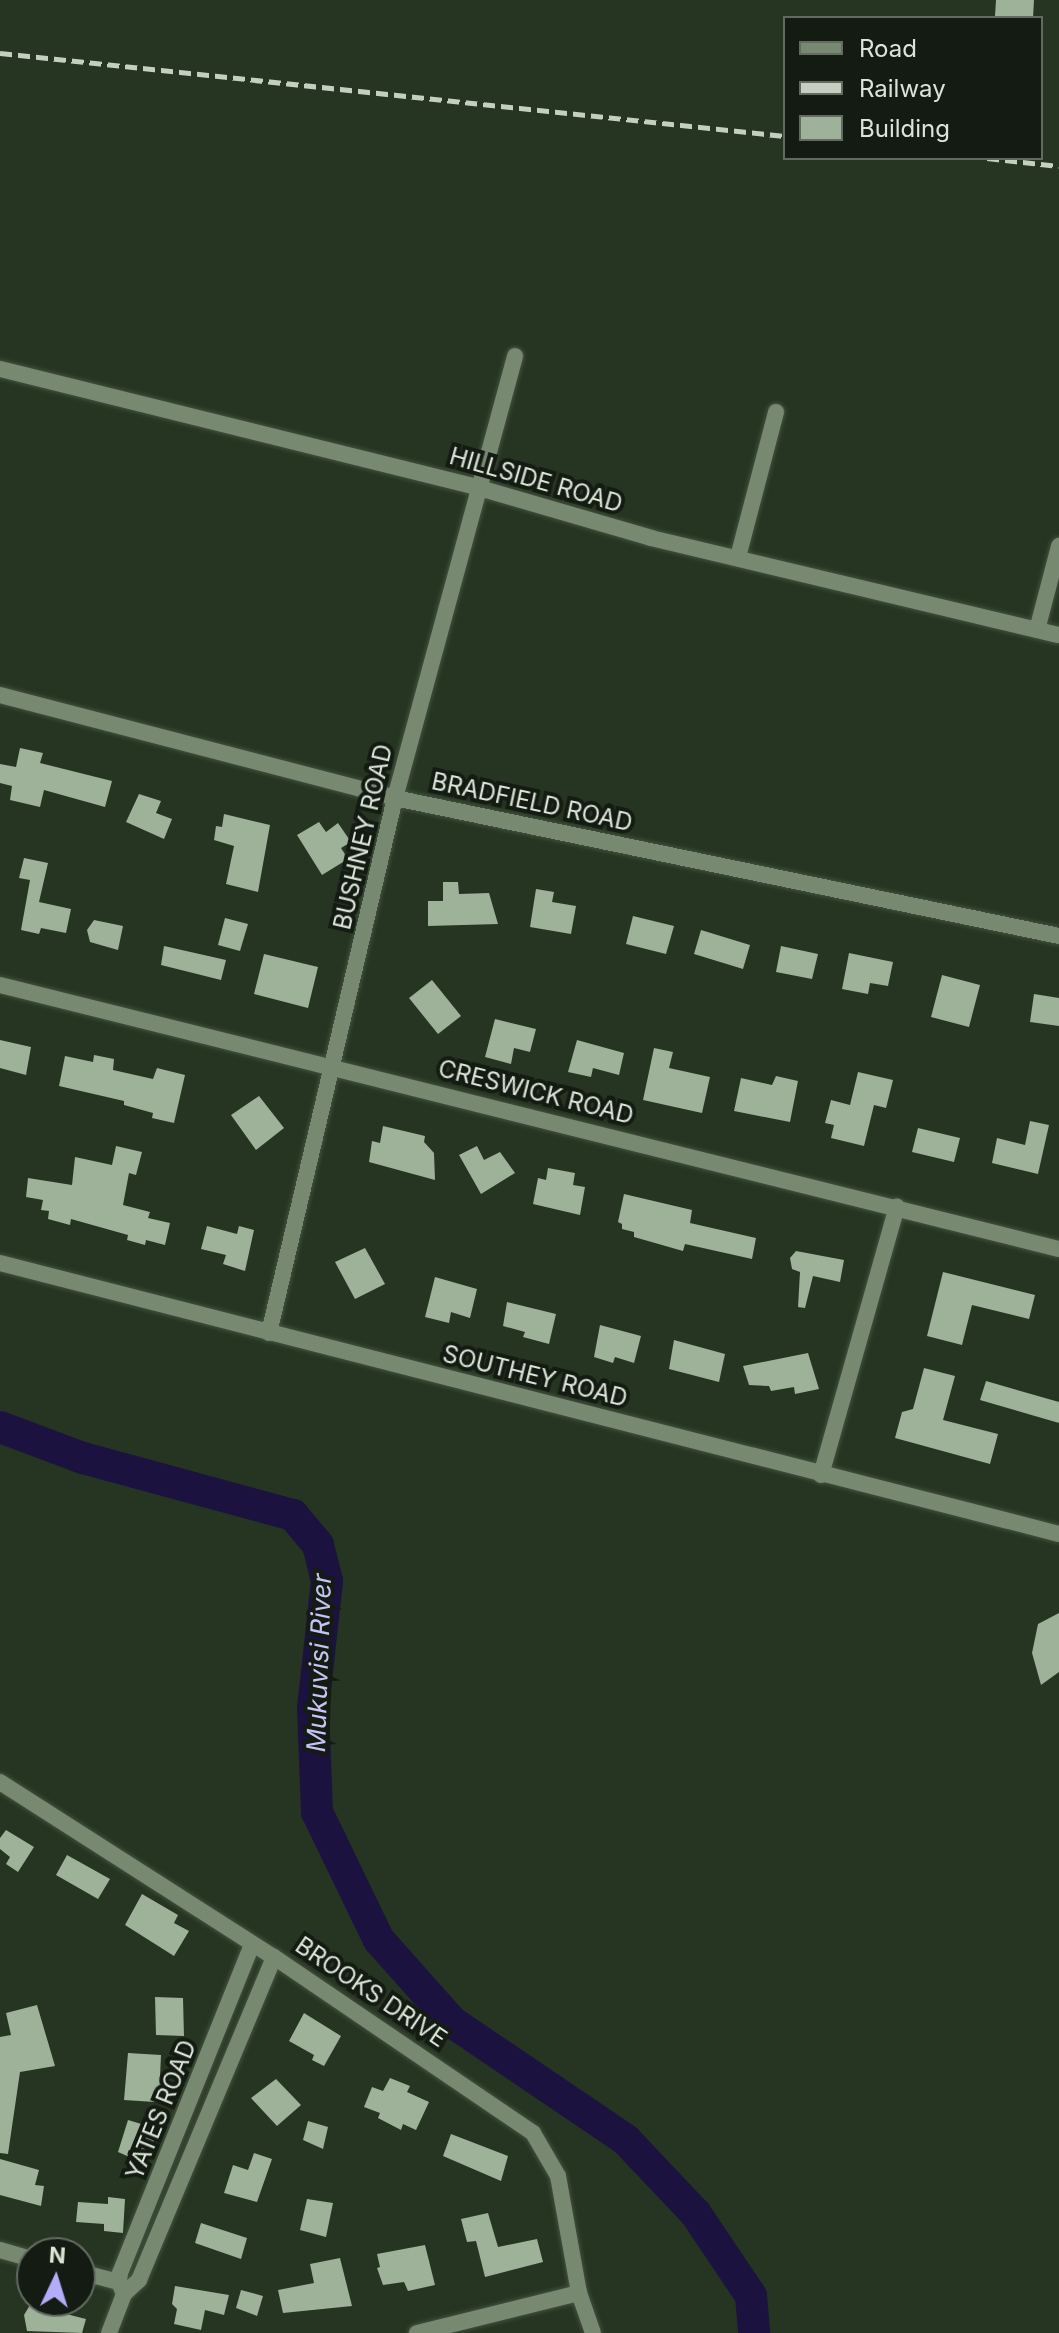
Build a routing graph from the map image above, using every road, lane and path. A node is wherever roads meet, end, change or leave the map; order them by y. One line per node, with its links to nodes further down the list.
1 (515, 356): 4 (street, BUSHNEY ROAD)
2 (0, 369): 4 (street, HILLSIDE ROAD)
3 (776, 412): 6 (street)
4 (476, 487): 6 (street, HILLSIDE ROAD); 10 (street, BUSHNEY ROAD)
5 (1059, 546): 7 (street)
6 (738, 557): 7 (street, HILLSIDE ROAD)
7 (1037, 630): 8 (street, HILLSIDE ROAD)
8 (1059, 635)
9 (0, 695): 10 (street, BRADFIELD ROAD)
10 (395, 798): 11 (street, BRADFIELD ROAD); 13 (street, BUSHNEY ROAD)
11 (1059, 936)
12 (0, 985): 13 (street, CRESWICK ROAD)
13 (334, 1067): 14 (street, CRESWICK ROAD); 17 (street, BUSHNEY ROAD)
14 (897, 1207): 15 (street, CRESWICK ROAD); 18 (street)
15 (1059, 1249)
16 (0, 1263): 17 (street, SOUTHEY ROAD)
17 (269, 1333): 18 (street, SOUTHEY ROAD)
18 (821, 1475): 19 (street, SOUTHEY ROAD)
19 (1059, 1534)
20 (0, 1782): 21 (street, BROOKS DRIVE)
21 (252, 1944): 22 (street, BROOKS DRIVE); 24 (street, YATES ROAD)
22 (274, 1957): 24 (street, YATES ROAD); 25 (street, BROOKS DRIVE)
23 (96, 2278): 24 (street)
24 (122, 2288): 26 (street, YATES ROAD)
25 (579, 2293): 27 (street); 28 (street, BROOKS DRIVE)
26 (109, 2333)
27 (417, 2333)
28 (593, 2333)

